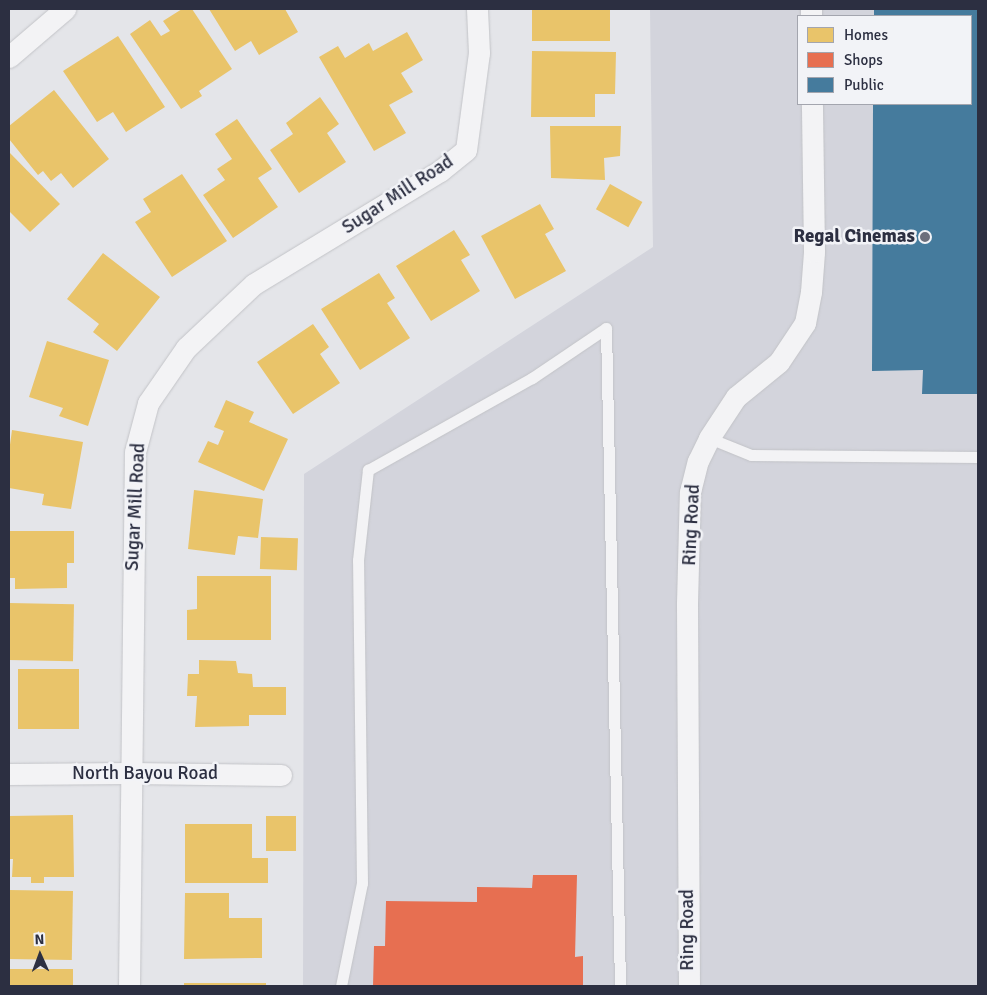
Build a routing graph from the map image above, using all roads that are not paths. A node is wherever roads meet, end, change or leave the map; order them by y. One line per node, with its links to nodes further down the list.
1 (65, 9): 3 (street)
2 (477, 9): 7 (street, Sugar Mill Road)
3 (9, 57)
4 (812, 105): 5 (street, Ring Road)
5 (709, 438): 6 (lane); 13 (street, Ring Road)
6 (978, 457)
7 (131, 773): 8 (street, North Bayou Road); 9 (street, North Bayou Road); 10 (street, Sugar Mill Road)
8 (9, 774)
9 (281, 775)
10 (129, 986)
11 (341, 986): 12 (lane)
12 (620, 986)
13 (689, 986)

